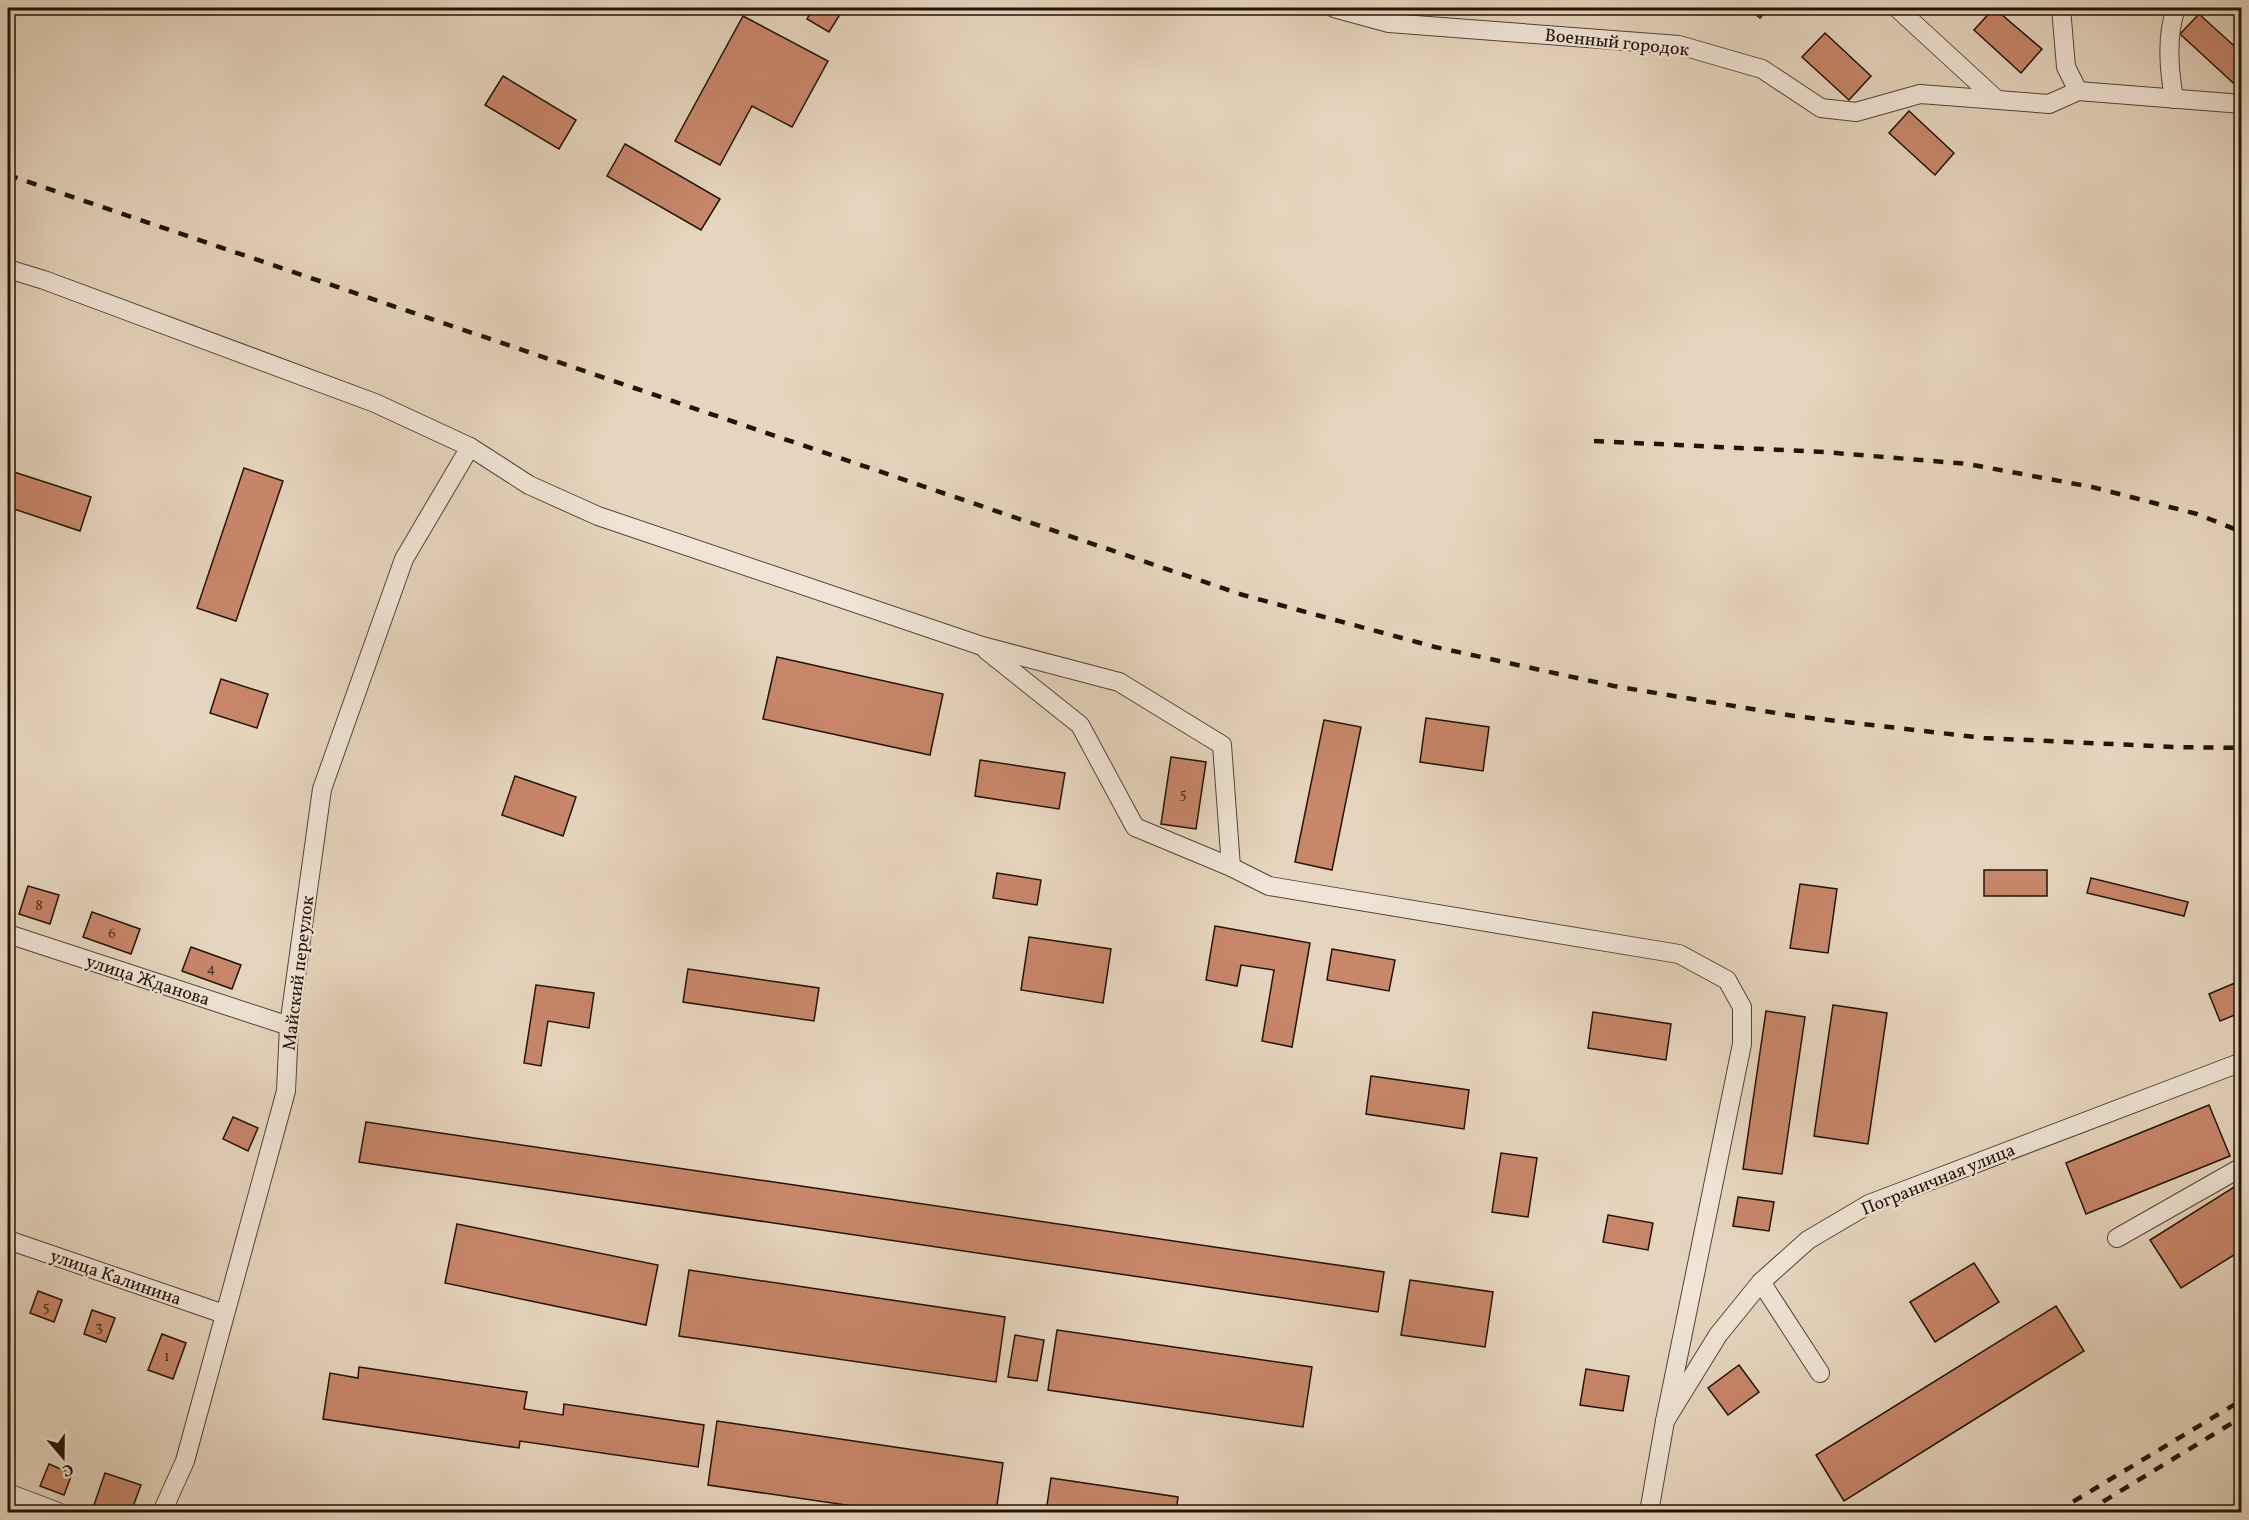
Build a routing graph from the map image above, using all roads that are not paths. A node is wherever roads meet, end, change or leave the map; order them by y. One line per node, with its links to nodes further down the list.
1 (1334, 8): 6 (street, Военный городок)
2 (1897, 8): 6 (street)
3 (2061, 8): 5 (street)
4 (2176, 8): 7 (street)
5 (2078, 91): 6 (street, Военный городок); 7 (street, Военный городок)
6 (1996, 99)
7 (2174, 99): 8 (street, Военный городок)
8 (2241, 104)
9 (8, 269): 10 (street)
10 (470, 447): 11 (street); 14 (street, Майский переулок)
11 (982, 646): 12 (street); 12 (street)
12 (1231, 867): 22 (street)
13 (8, 934): 14 (street, улица Жданова)
14 (289, 1026): 20 (street, Майский переулок)
15 (2241, 1062): 19 (street, Пограничная улица)
16 (2241, 1167): 17 (street)
17 (2117, 1238)
18 (8, 1240): 20 (street, улица Калинина)
19 (1761, 1282): 21 (street); 22 (street, Пограничная улица)
20 (224, 1314): 25 (street, Майский переулок)
21 (1820, 1373)
22 (1665, 1421): 26 (street, Пограничная улица)
23 (8, 1493): 24 (street)
24 (57, 1512)
25 (162, 1512)
26 (1649, 1512)

